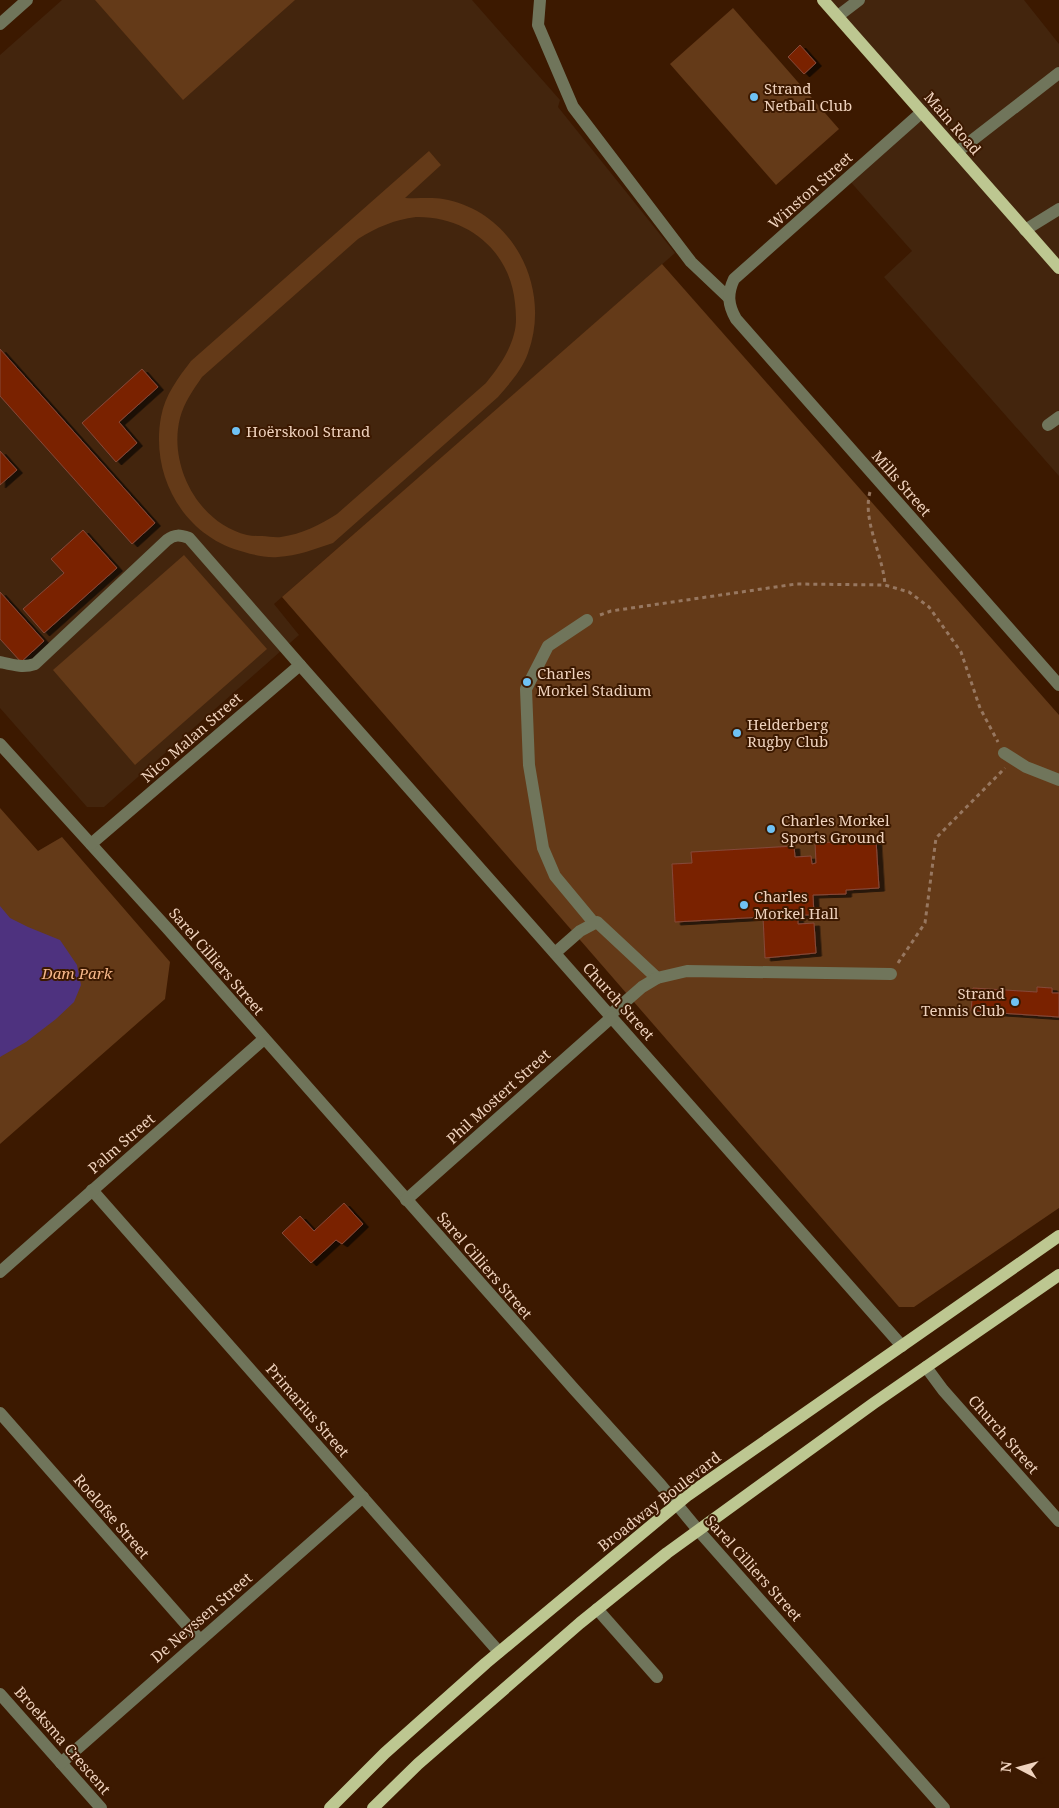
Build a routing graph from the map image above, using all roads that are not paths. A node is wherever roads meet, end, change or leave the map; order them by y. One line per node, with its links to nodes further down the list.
1 (27, 0): 6 (street)
2 (540, 0): 13 (street)
3 (823, 0): 5 (main road, Main Road)
4 (859, 0): 5 (street)
5 (838, 16): 8 (main road, Main Road)
6 (0, 24)
7 (1057, 77): 9 (street)
8 (922, 112): 9 (main road, Main Road); 13 (street, Winston Street)
9 (957, 152): 11 (main road, Main Road)
10 (1059, 209): 11 (street)
11 (1025, 230): 12 (main road, Main Road)
12 (1059, 268)
13 (729, 298): 19 (street, Mills Street)
14 (1059, 417): 15 (street)
15 (1048, 426)
16 (587, 620): 24 (street)
17 (0, 662): 18 (street)
18 (300, 665): 23 (street, Nico Malan Street); 25 (street, Church Street)
19 (1059, 685)
20 (0, 744): 23 (street, Sarel Cilliers Street)
21 (1004, 752): 22 (street)
22 (1059, 780)
23 (91, 844): 29 (street, Sarel Cilliers Street)
24 (594, 923): 25 (street); 27 (street)
25 (555, 953): 28 (street, Church Street)
26 (891, 974): 27 (street)
27 (657, 978): 28 (street, Phil Mostert Street)
28 (611, 1016): 31 (street, Phil Mostert Street); 35 (street, Church Street)
29 (264, 1039): 30 (street, Palm Street); 31 (street, Sarel Cilliers Street)
30 (92, 1190): 33 (street, Palm Street); 38 (street, Primarius Street)
31 (406, 1200): 39 (street, Sarel Cilliers Street)
32 (1059, 1236): 35 (main road, Broadway Boulevard)
33 (0, 1272)
34 (1059, 1275): 36 (main road)
35 (902, 1346): 39 (main road, Broadway Boulevard)
36 (926, 1367): 40 (street, Church Street); 41 (main road)
37 (0, 1413): 43 (street, Roelofse Street)
38 (363, 1497): 43 (street, De Neyssen Street); 44 (street, Primarius Street)
39 (676, 1504): 41 (street, Sarel Cilliers Street); 44 (main road, Broadway Boulevard)
40 (1059, 1521)
41 (698, 1530): 42 (main road); 51 (street, Sarel Cilliers Street)
42 (597, 1609): 45 (street); 50 (main road)
43 (200, 1640): 47 (street, De Neyssen Street)
44 (499, 1652): 49 (main road, Broadway Boulevard)
45 (657, 1677)
46 (0, 1694): 47 (street, Broeksma Crescent)
47 (61, 1763): 48 (street, Broeksma Crescent)
48 (101, 1808)
49 (330, 1808)
50 (373, 1808)
51 (944, 1808)

